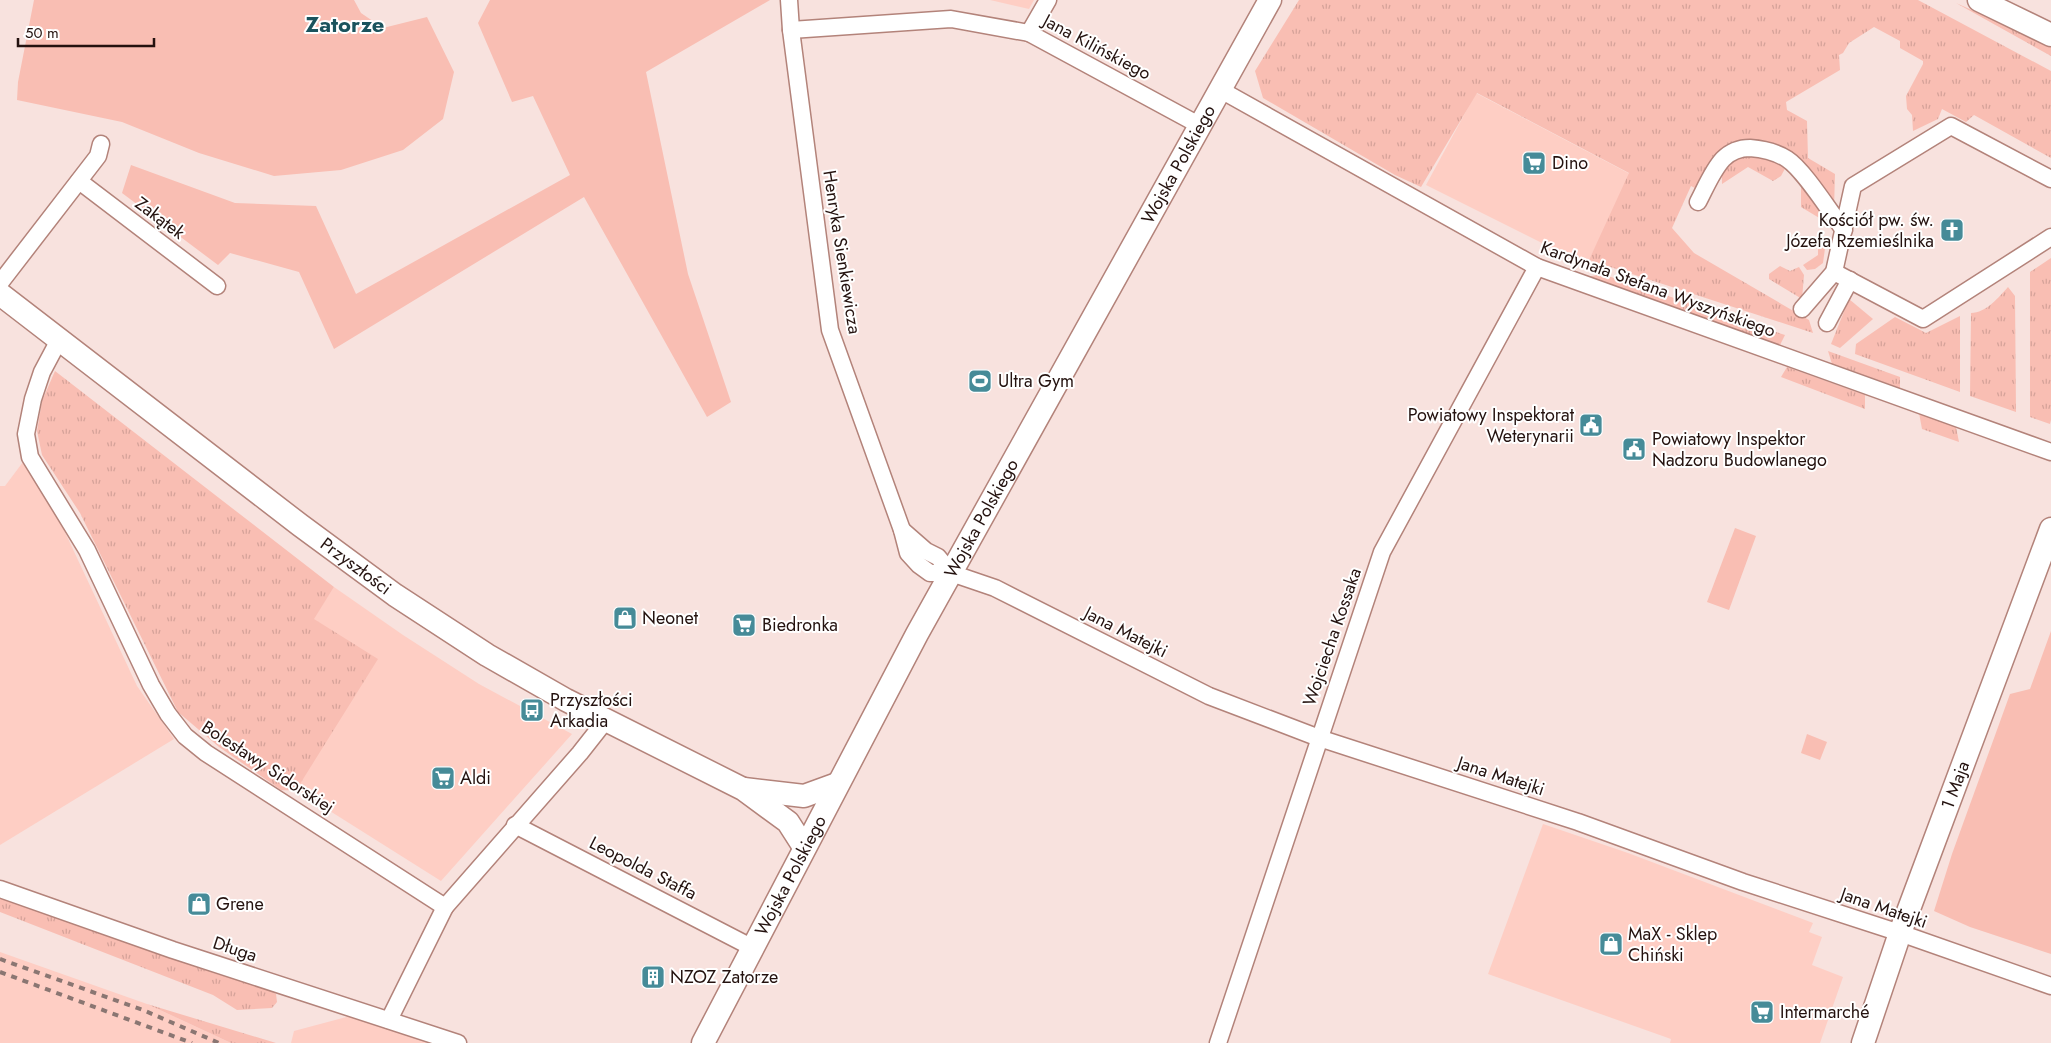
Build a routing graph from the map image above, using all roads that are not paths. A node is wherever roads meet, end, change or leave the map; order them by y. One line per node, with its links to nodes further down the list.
1 (789, 0): 5 (street, Henryka Sienkiewicza)
2 (1048, 0): 6 (street)
3 (1270, 0): 8 (street, Wojska Polskiego)
4 (1979, 0): 7 (street)
5 (791, 30): 6 (street, Jana Kilińskiego); 27 (street, Henryka Sienkiewicza)
6 (1029, 33): 9 (street, Jana Kilińskiego)
7 (2051, 35)
8 (1219, 89): 9 (street, Wojska Polskiego); 16 (street, Kardynała Stefana Wyszyńskiego)
9 (1199, 125): 27 (street, Wojska Polskiego)
10 (101, 144): 12 (street)
11 (2051, 179): 14 (street)
12 (79, 181): 19 (street); 20 (street, Zakątek)
13 (1698, 202): 14 (street)
14 (1844, 230): 17 (street)
15 (2051, 237): 18 (street)
16 (1537, 268): 25 (street, Kardynała Stefana Wyszyńskiego); 29 (street, Wojciecha Kossaka)
17 (1834, 272): 18 (street); 22 (street)
18 (1850, 280): 23 (street)
19 (0, 283)
20 (217, 286)
21 (0, 294): 24 (street, Przyszłości)
22 (1802, 309)
23 (1827, 323)
24 (59, 340): 28 (street, Przyszłości); 35 (street, Bolesławy Sidorskiej)
25 (2051, 452)
26 (2051, 529): 36 (street, 1 Maja)
27 (951, 573): 29 (street, Jana Matejki); 30 (street, Wojska Polskiego)
28 (606, 720): 31 (street, Przyszłości); 32 (street)
29 (1319, 738): 36 (street, Jana Matejki); 42 (street, Wojciecha Kossaka)
30 (837, 784): 31 (street, Przyszłości); 33 (street, Wojska Polskiego)
31 (744, 789): 33 (street, Przyszłości)
32 (515, 825): 35 (street); 37 (street, Leopolda Staffa)
33 (804, 848): 37 (street, Wojska Polskiego)
34 (0, 889): 39 (street, Długa)
35 (445, 907): 39 (street)
36 (1900, 933): 38 (street, Jana Matejki); 43 (street, 1 Maja)
37 (753, 948): 41 (street, Wojska Polskiego)
38 (2051, 986)
39 (389, 1020): 40 (street, Długa)
40 (458, 1043)
41 (703, 1043)
42 (1218, 1043)
43 (1863, 1043)

